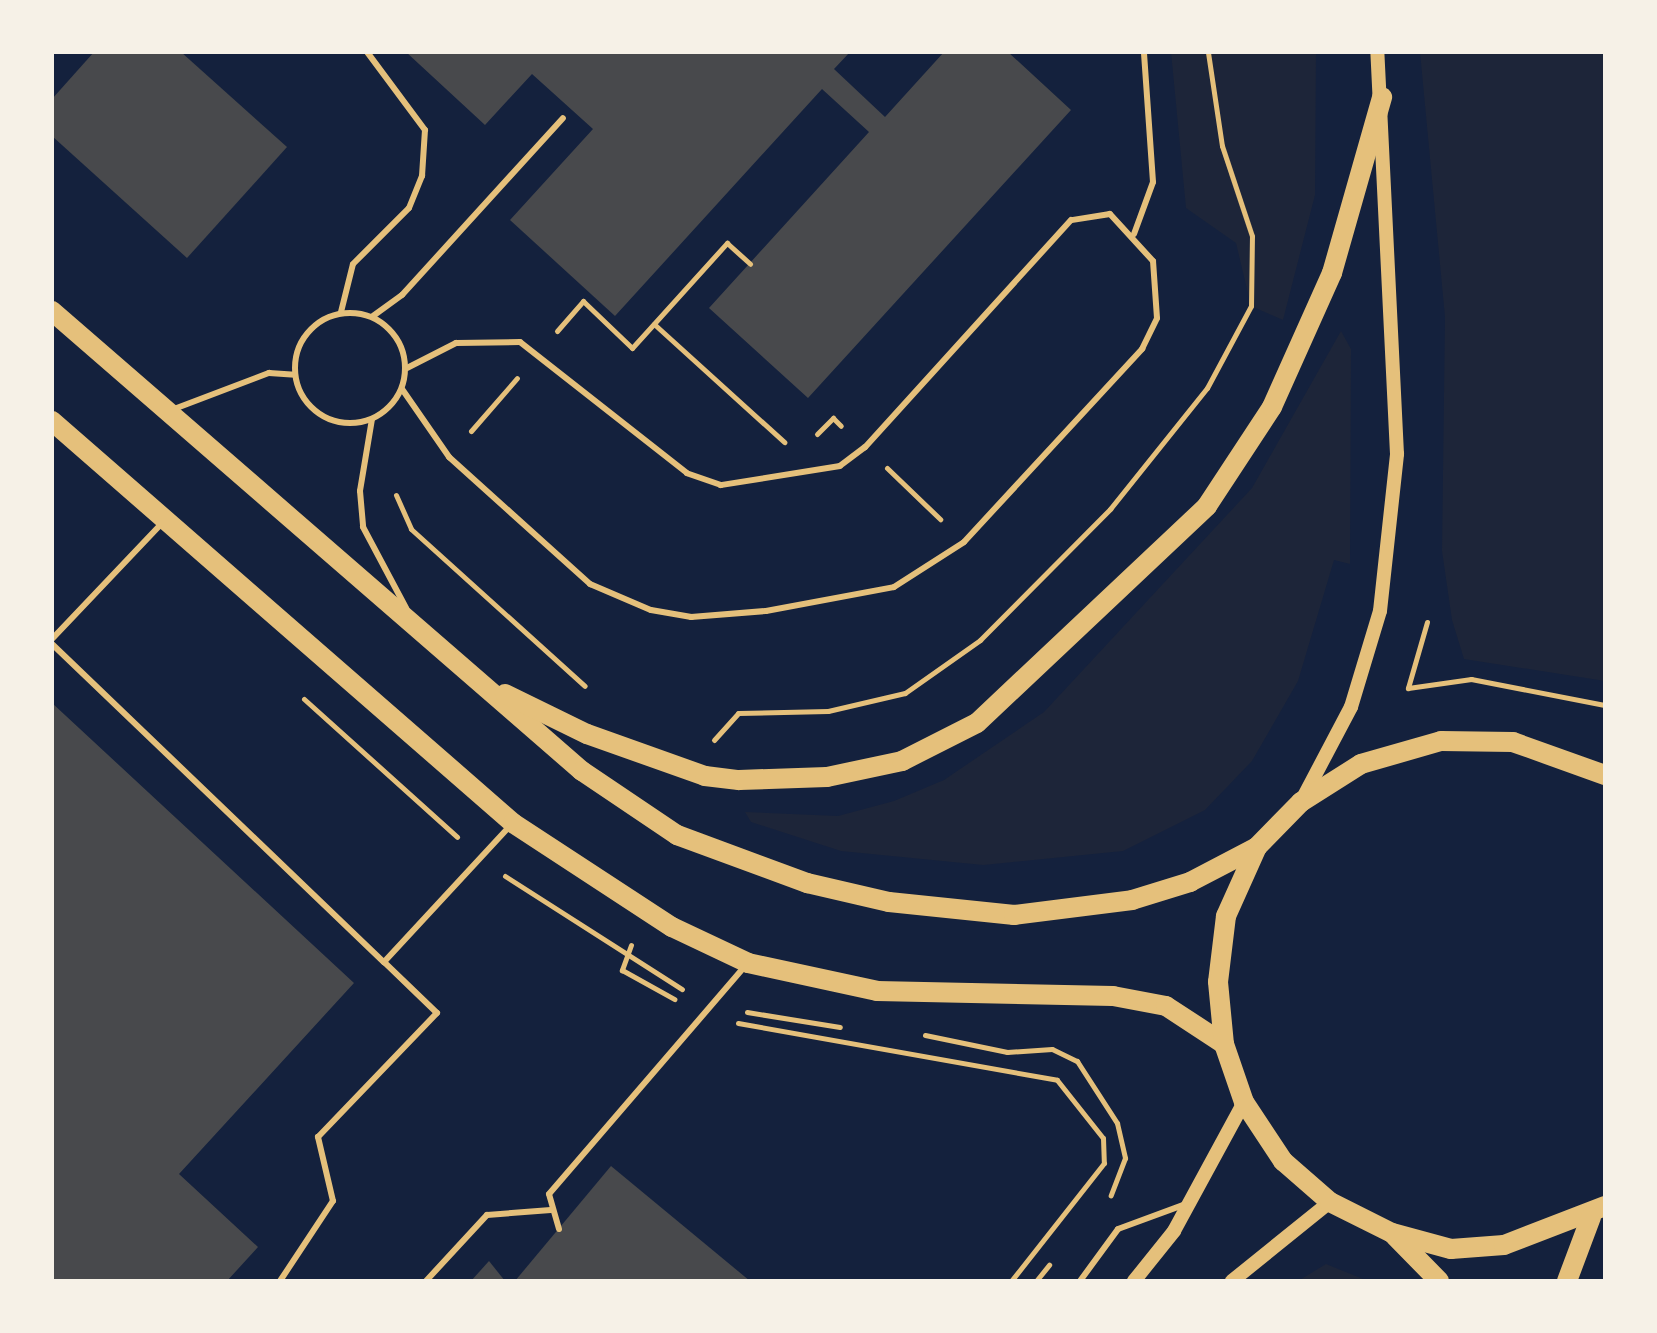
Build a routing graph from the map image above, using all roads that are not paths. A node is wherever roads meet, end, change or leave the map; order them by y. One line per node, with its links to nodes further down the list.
1 (367, 52): 8 (lane)
2 (1144, 52): 6 (lane)
3 (1377, 52): 4 (street)
4 (1382, 97): 19 (main road); 21 (street)
5 (563, 118): 9 (lane)
6 (1134, 234): 10 (lane); 12 (lane)
7 (52, 311): 13 (main road)
8 (341, 312): 9 (lane); 11 (lane)
9 (373, 316): 10 (lane)
10 (407, 368): 12 (lane)
11 (295, 375): 13 (lane); 14 (lane)
12 (402, 389): 14 (lane)
13 (165, 411): 17 (main road)
14 (372, 419): 17 (lane)
15 (52, 421): 16 (main road)
16 (163, 522): 18 (lane); 22 (main road)
17 (417, 628): 19 (main road)
18 (52, 642): 24 (lane)
19 (480, 681): 23 (main road)
20 (1601, 768): 21 (main road)
21 (1301, 802): 23 (main road)
22 (513, 823): 24 (lane); 25 (main road)
23 (1257, 847): 26 (main road)
24 (384, 962): 34 (lane)
25 (748, 963): 26 (main road); 30 (lane)
26 (1224, 1044): 27 (main road)
27 (1244, 1102): 28 (street); 29 (main road)
28 (1190, 1202): 36 (lane); 37 (street)
29 (1330, 1202): 33 (main road); 38 (street)
30 (551, 1210): 32 (lane); 35 (lane)
31 (1598, 1211): 33 (main road); 40 (main road)
32 (559, 1229)
33 (1392, 1233): 39 (main road)
34 (280, 1281)
35 (426, 1281)
36 (1080, 1281)
37 (1134, 1281)
38 (1232, 1281)
39 (1439, 1281)
40 (1567, 1281)

